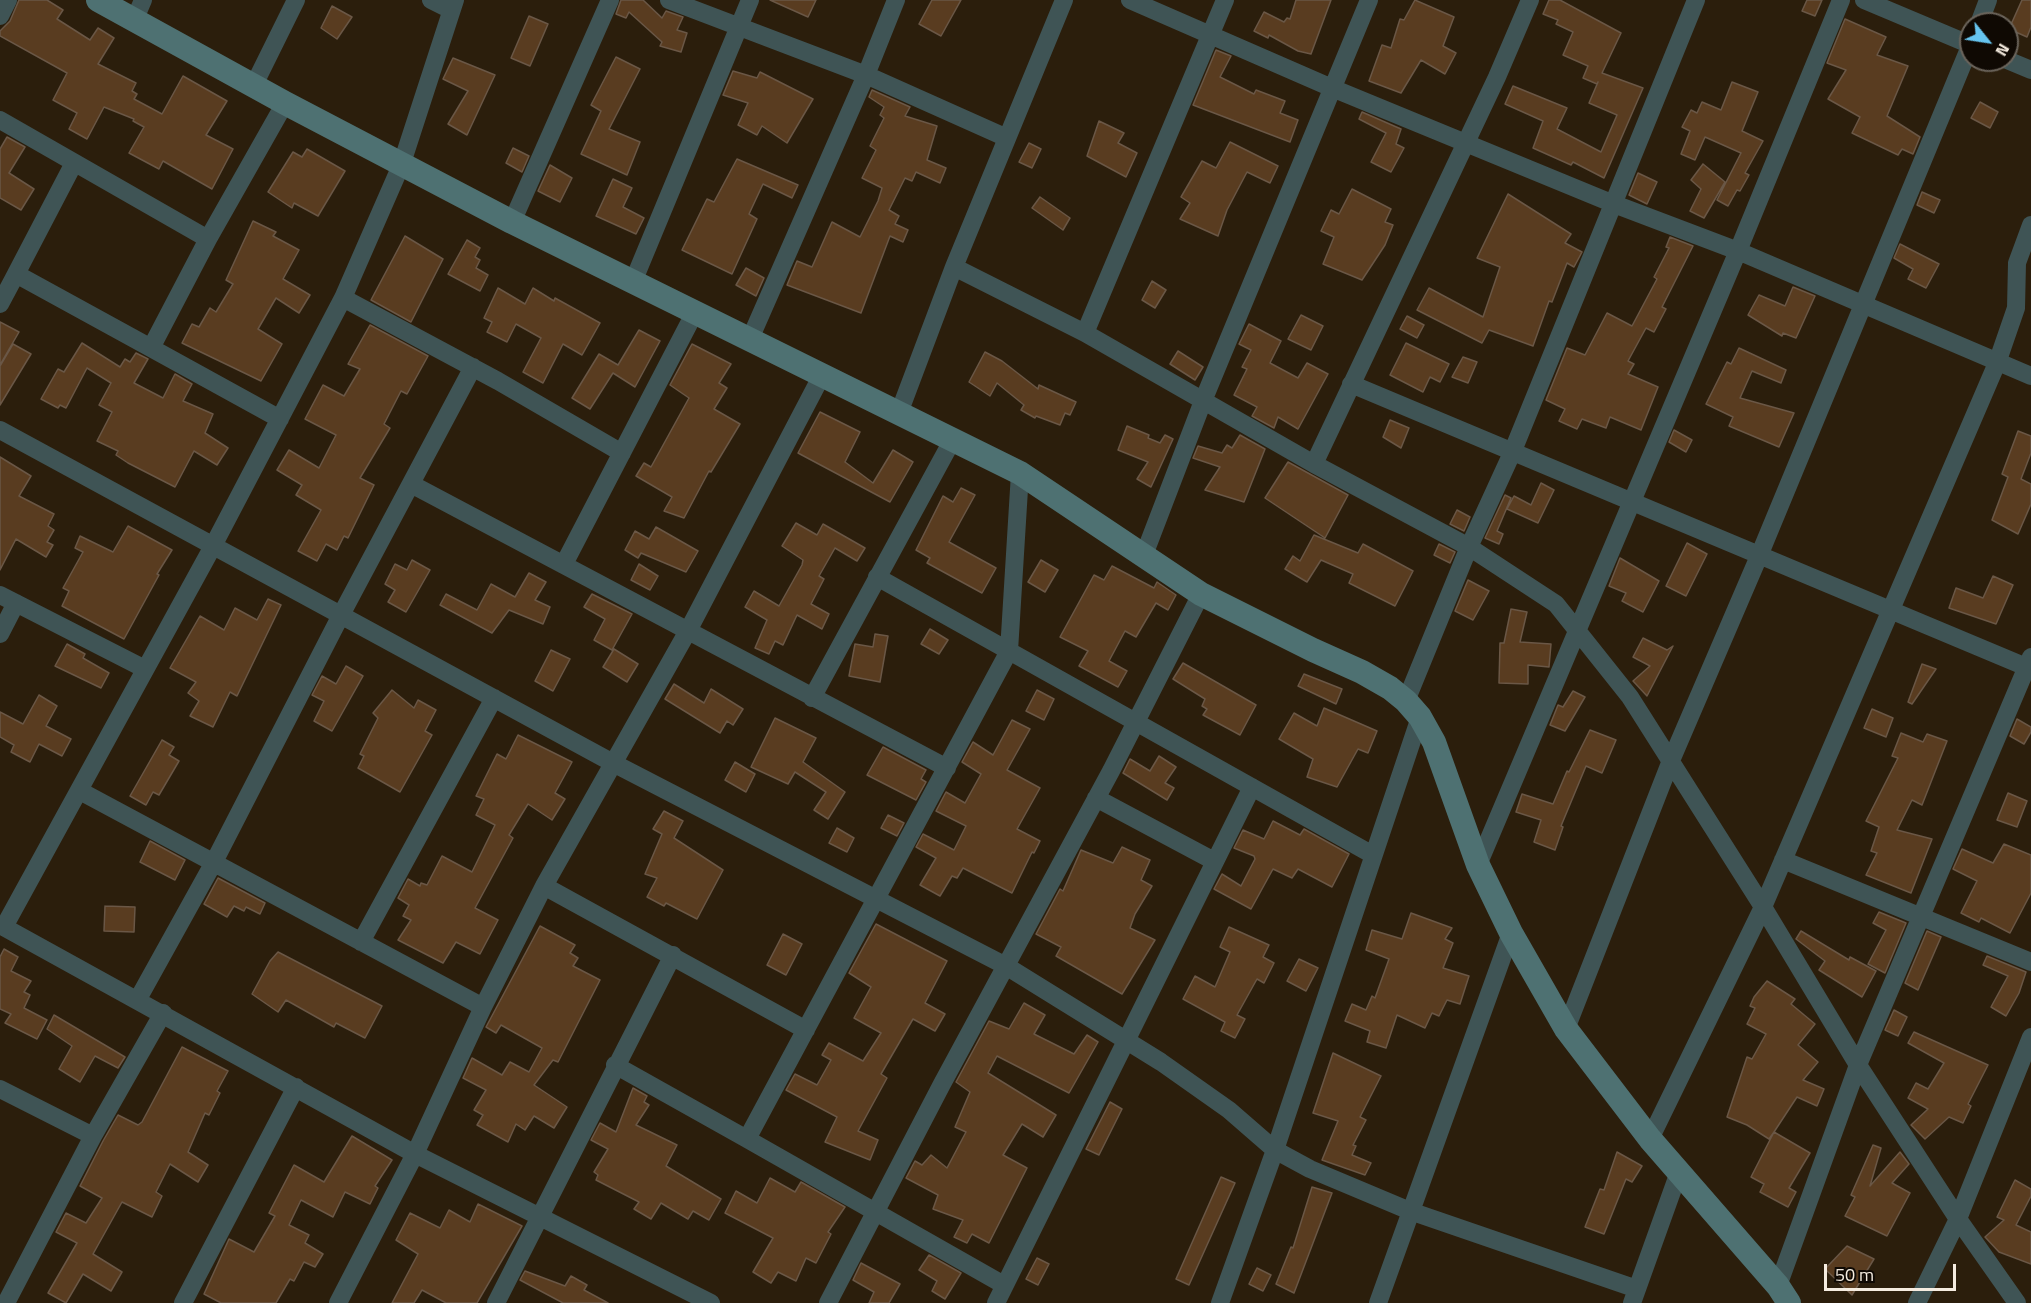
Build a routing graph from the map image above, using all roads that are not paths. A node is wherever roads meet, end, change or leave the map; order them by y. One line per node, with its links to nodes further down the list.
1 (8, 0): 19 (street)
2 (98, 0): 18 (street)
3 (296, 0): 25 (street)
4 (431, 0): 17 (street)
5 (610, 0): 34 (street)
6 (669, 0): 20 (street)
7 (750, 0): 20 (street)
8 (896, 0): 24 (street)
9 (1064, 0): 29 (street)
10 (1130, 0): 21 (street)
11 (1225, 0): 21 (street)
12 (1369, 0): 26 (street)
13 (1530, 0): 30 (street)
14 (1696, 0): 33 (street)
15 (1840, 0): 37 (street)
16 (1864, 0): 22 (street)
17 (453, 5): 32 (street)
18 (138, 11): 25 (street)
19 (0, 16)
20 (739, 27): 24 (street); 40 (street)
21 (1210, 33): 26 (street); 45 (street)
22 (1959, 40)
23 (1960, 72): 43 (street)
24 (866, 75): 29 (street); 46 (street)
25 (254, 85): 27 (street)
26 (1332, 88): 30 (street); 53 (street)
27 (285, 103): 32 (street); 36 (street)
28 (0, 120): 31 (street)
29 (1007, 138): 38 (street)
30 (1465, 141): 33 (street); 52 (street)
31 (74, 163): 36 (street); 39 (street)
32 (402, 163): 34 (street); 41 (street)
33 (1614, 204): 37 (street); 59 (street)
34 (512, 222): 40 (street)
35 (2031, 225): 48 (street)
36 (208, 239): 47 (street)
37 (1738, 251): 43 (street); 63 (street)
38 (954, 267): 45 (street); 54 (street)
39 (16, 274): 42 (street); 47 (street)
40 (633, 282): 44 (street)
41 (343, 298): 49 (street); 55 (street)
42 (0, 304)
43 (1864, 304): 48 (street); 67 (street)
44 (694, 312): 46 (street); 58 (street)
45 (1085, 333): 53 (street)
46 (750, 339): 50 (street)
47 (152, 348): 55 (street)
48 (1997, 363): 51 (street); 72 (street)
49 (473, 367): 58 (street); 62 (street)
50 (822, 375): 54 (street); 74 (street)
51 (2031, 376)
52 (1351, 384): 59 (street); 60 (street)
53 (1203, 400): 60 (street); 66 (street)
54 (899, 413): 57 (street)
55 (280, 419): 64 (street)
56 (0, 430): 64 (street)
57 (953, 439): 61 (street); 69 (street)
58 (622, 453): 68 (street)
59 (1512, 453): 63 (street); 65 (street)
60 (1314, 464): 65 (street)
61 (1020, 472): 66 (street); 77 (street)
62 (411, 484): 68 (street); 73 (street)
63 (1630, 503): 67 (street); 75 (street)
64 (213, 546): 73 (street); 79 (street)
65 (1469, 547): 75 (street); 82 (street)
66 (1144, 555): 70 (street)
67 (1759, 556): 72 (street); 85 (street)
68 (564, 564): 74 (street)
69 (878, 577): 77 (street); 81 (street)
70 (1201, 594): 82 (street); 83 (street)
71 (8, 599): 76 (street); 79 (street)
72 (1889, 610): 78 (street); 91 (street)
73 (341, 615): 80 (street); 93 (street)
74 (689, 629): 81 (street); 84 (street)
75 (1577, 629): 85 (street); 94 (street)
76 (0, 634)
77 (1009, 651): 83 (street); 86 (street)
78 (2030, 665): 98 (street)
79 (146, 669): 88 (street)
80 (494, 698): 84 (street); 101 (street)
81 (812, 698): 86 (street)
82 (1413, 709): 90 (street); 94 (street)
83 (1137, 722): 87 (street); 89 (street)
84 (613, 763): 95 (street); 96 (street)
85 (1670, 763): 97 (street); 108 (street)
86 (947, 768): 96 (street)
87 (1252, 787): 90 (street); 92 (street)
88 (80, 791): 93 (street); 99 (street)
89 (1096, 798): 92 (street); 104 (street)
90 (1373, 855): 119 (street)
91 (1783, 860): 97 (street); 98 (street)
92 (1214, 861): 111 (street)
93 (214, 862): 101 (street); 105 (street)
94 (1478, 865): 100 (street)
95 (544, 886): 102 (street); 106 (street)
96 (877, 899): 104 (street); 109 (street)
97 (1763, 907): 113 (street); 118 (street)
98 (1920, 917): 103 (street); 113 (street)
99 (2, 926): 105 (street)
100 (1510, 933): 108 (street); 122 (street)
101 (361, 942): 106 (street)
102 (672, 955): 109 (street); 112 (street)
103 (2031, 962)
104 (1005, 966): 111 (street); 123 (street)
105 (138, 999): 107 (street)
106 (483, 1007): 120 (street)
107 (163, 1013): 114 (street); 116 (street)
108 (1566, 1029): 118 (street)
109 (806, 1030): 117 (street)
110 (2031, 1037): 125 (street)
111 (1124, 1040): 119 (street); 126 (street)
112 (615, 1065): 117 (street); 124 (street)
113 (1858, 1065): 125 (street); 127 (street)
114 (296, 1087): 120 (street); 131 (street)
115 (0, 1089): 116 (street)
116 (93, 1136): 130 (street)
117 (747, 1139): 123 (street)
118 (1650, 1139): 121 (street)
119 (1275, 1150): 122 (street); 137 (street)
120 (416, 1154): 124 (street); 132 (street)
121 (1679, 1173): 127 (street); 129 (street)
122 (1410, 1211): 129 (street); 138 (street)
123 (873, 1212): 126 (street); 135 (street)
124 (539, 1216): 128 (street); 133 (street)
125 (1958, 1219): 139 (street); 140 (street)
126 (1004, 1285): 136 (street)
127 (1784, 1294)
128 (678, 1296): 134 (street)
129 (1635, 1296)
130 (6, 1303)
131 (183, 1303)
132 (338, 1303)
133 (496, 1303)
134 (711, 1303)
135 (828, 1303)
136 (996, 1303)
137 (1220, 1303)
138 (1378, 1303)
139 (1917, 1303)
140 (2017, 1303)

